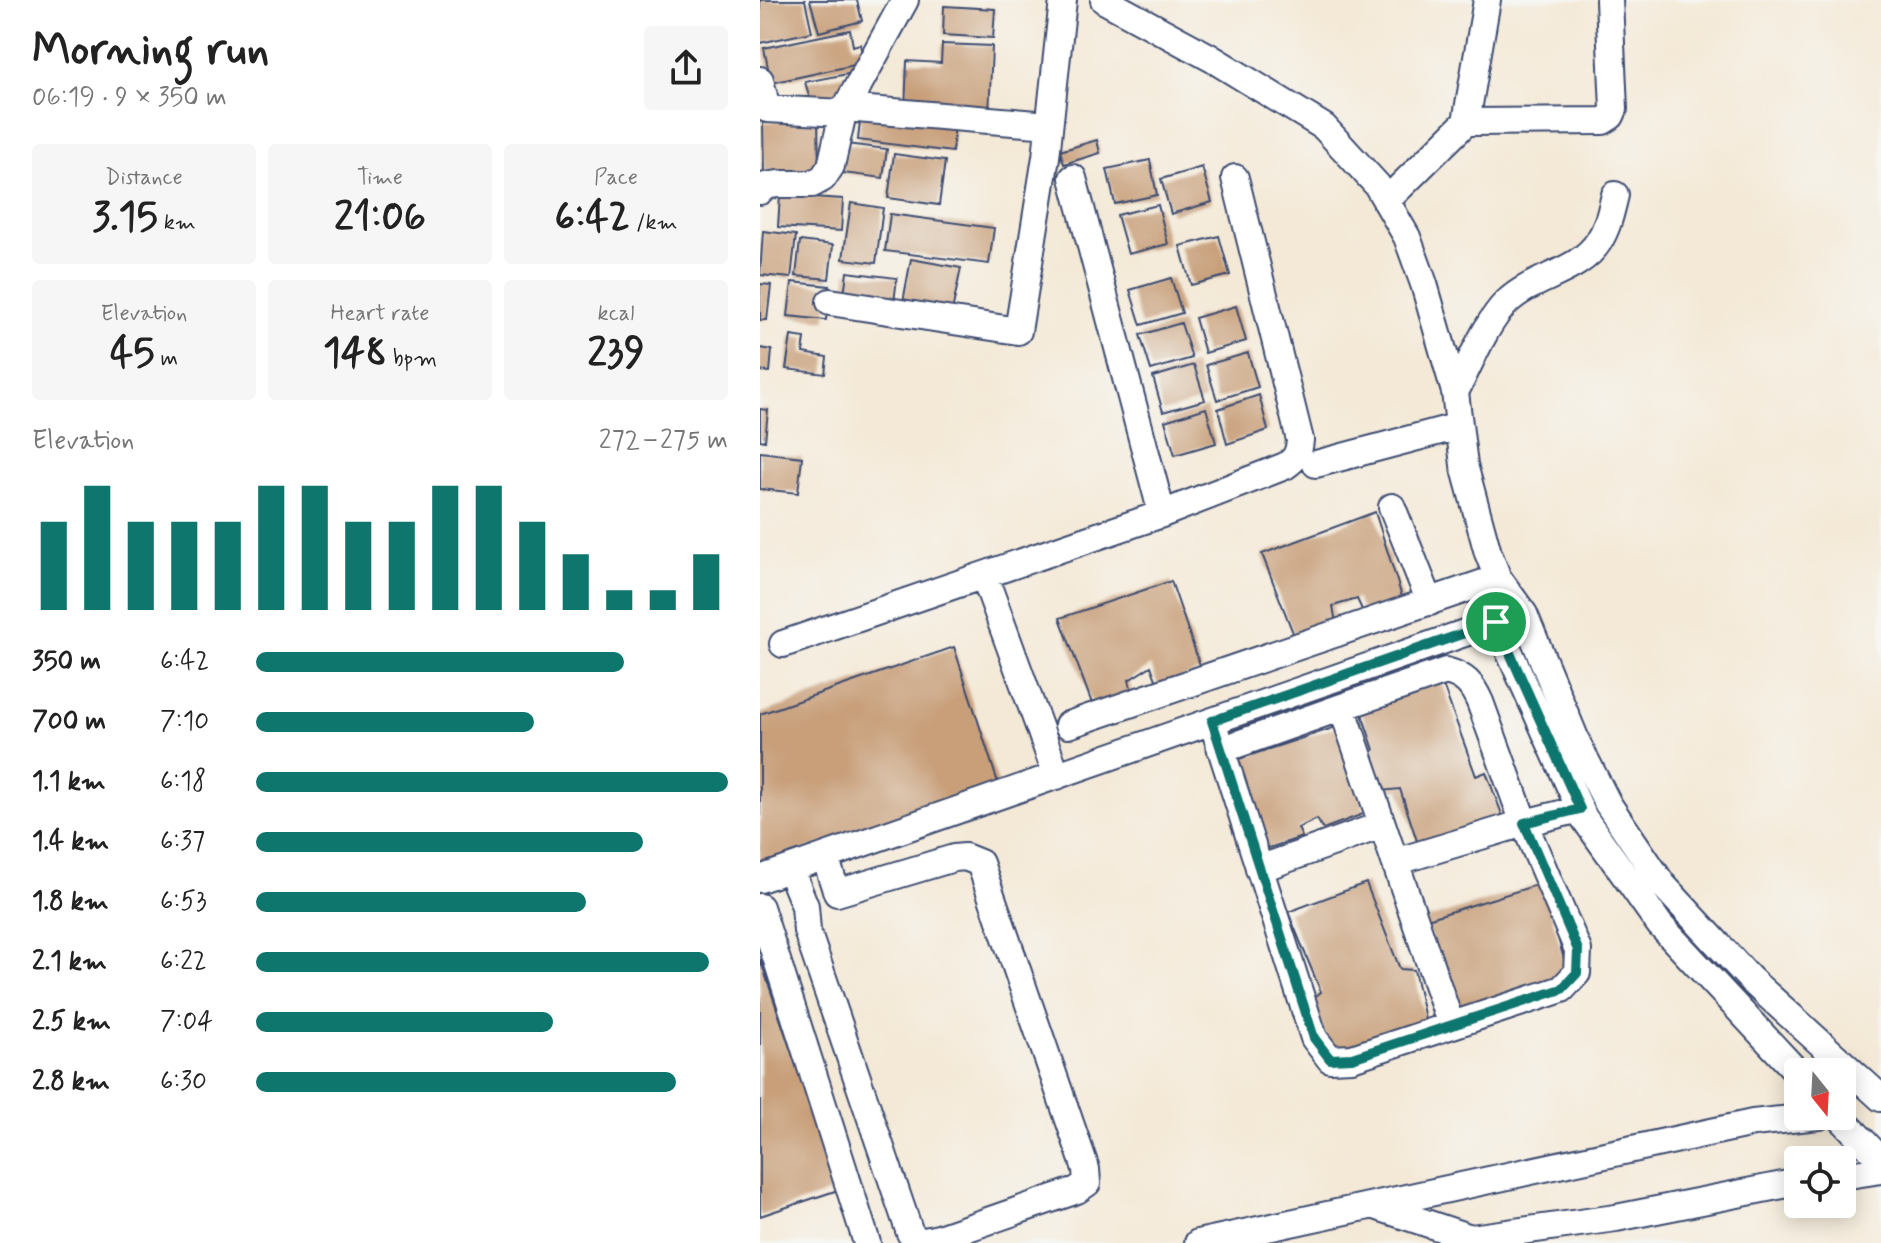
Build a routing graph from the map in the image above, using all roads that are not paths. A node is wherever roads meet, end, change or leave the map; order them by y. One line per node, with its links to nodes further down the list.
1 (905, 0): 7 (street)
2 (1063, 0): 9 (street)
3 (1104, 0): 14 (street)
4 (1487, 0): 8 (street)
5 (1609, 0): 8 (street)
6 (760, 80): 7 (street)
7 (844, 110): 9 (street); 12 (street)
8 (1466, 122): 14 (street)
9 (1049, 125): 15 (street)
10 (1073, 178): 20 (street)
11 (1235, 178): 20 (street)
12 (760, 191)
13 (1615, 195): 16 (street)
14 (1386, 201): 16 (street)
15 (830, 302)
16 (1455, 392): 17 (street)
17 (1459, 426): 18 (street); 22 (street)
18 (1316, 464)
19 (1392, 507): 23 (street)
20 (1162, 514): 21 (street)
21 (984, 575): 25 (street); 30 (street)
22 (1498, 578): 23 (street); 24 (street); 44 (street)
23 (1430, 602): 28 (street)
24 (1496, 622): 27 (street); 31 (street)
25 (783, 644)
26 (1342, 707): 29 (street); 32 (street); 33 (street)
27 (1212, 721): 29 (street); 30 (street)
28 (1068, 725)
29 (1221, 750): 37 (street)
30 (1057, 776): 34 (street)
31 (1580, 809): 32 (street); 43 (street)
32 (1524, 823): 35 (street); 42 (street)
33 (1382, 825): 35 (street); 37 (street)
34 (825, 857): 36 (street); 39 (street)
35 (1395, 862): 42 (street)
36 (790, 869): 38 (street); 40 (street)
37 (1259, 869): 42 (street)
38 (760, 879)
39 (837, 893): 40 (street); 55 (street)
40 (805, 906): 55 (street)
41 (760, 907): 54 (street)
42 (1451, 1025)
43 (1784, 1058)
44 (1881, 1098)
45 (1881, 1109): 46 (street)
46 (1856, 1113)
47 (1784, 1120): 53 (street)
48 (1854, 1130): 49 (street)
49 (1881, 1160)
50 (1881, 1170): 51 (street)
51 (1856, 1174)
52 (1784, 1185): 53 (street)
53 (1373, 1206): 56 (street)
54 (867, 1243)
55 (920, 1243)
56 (1198, 1243)

